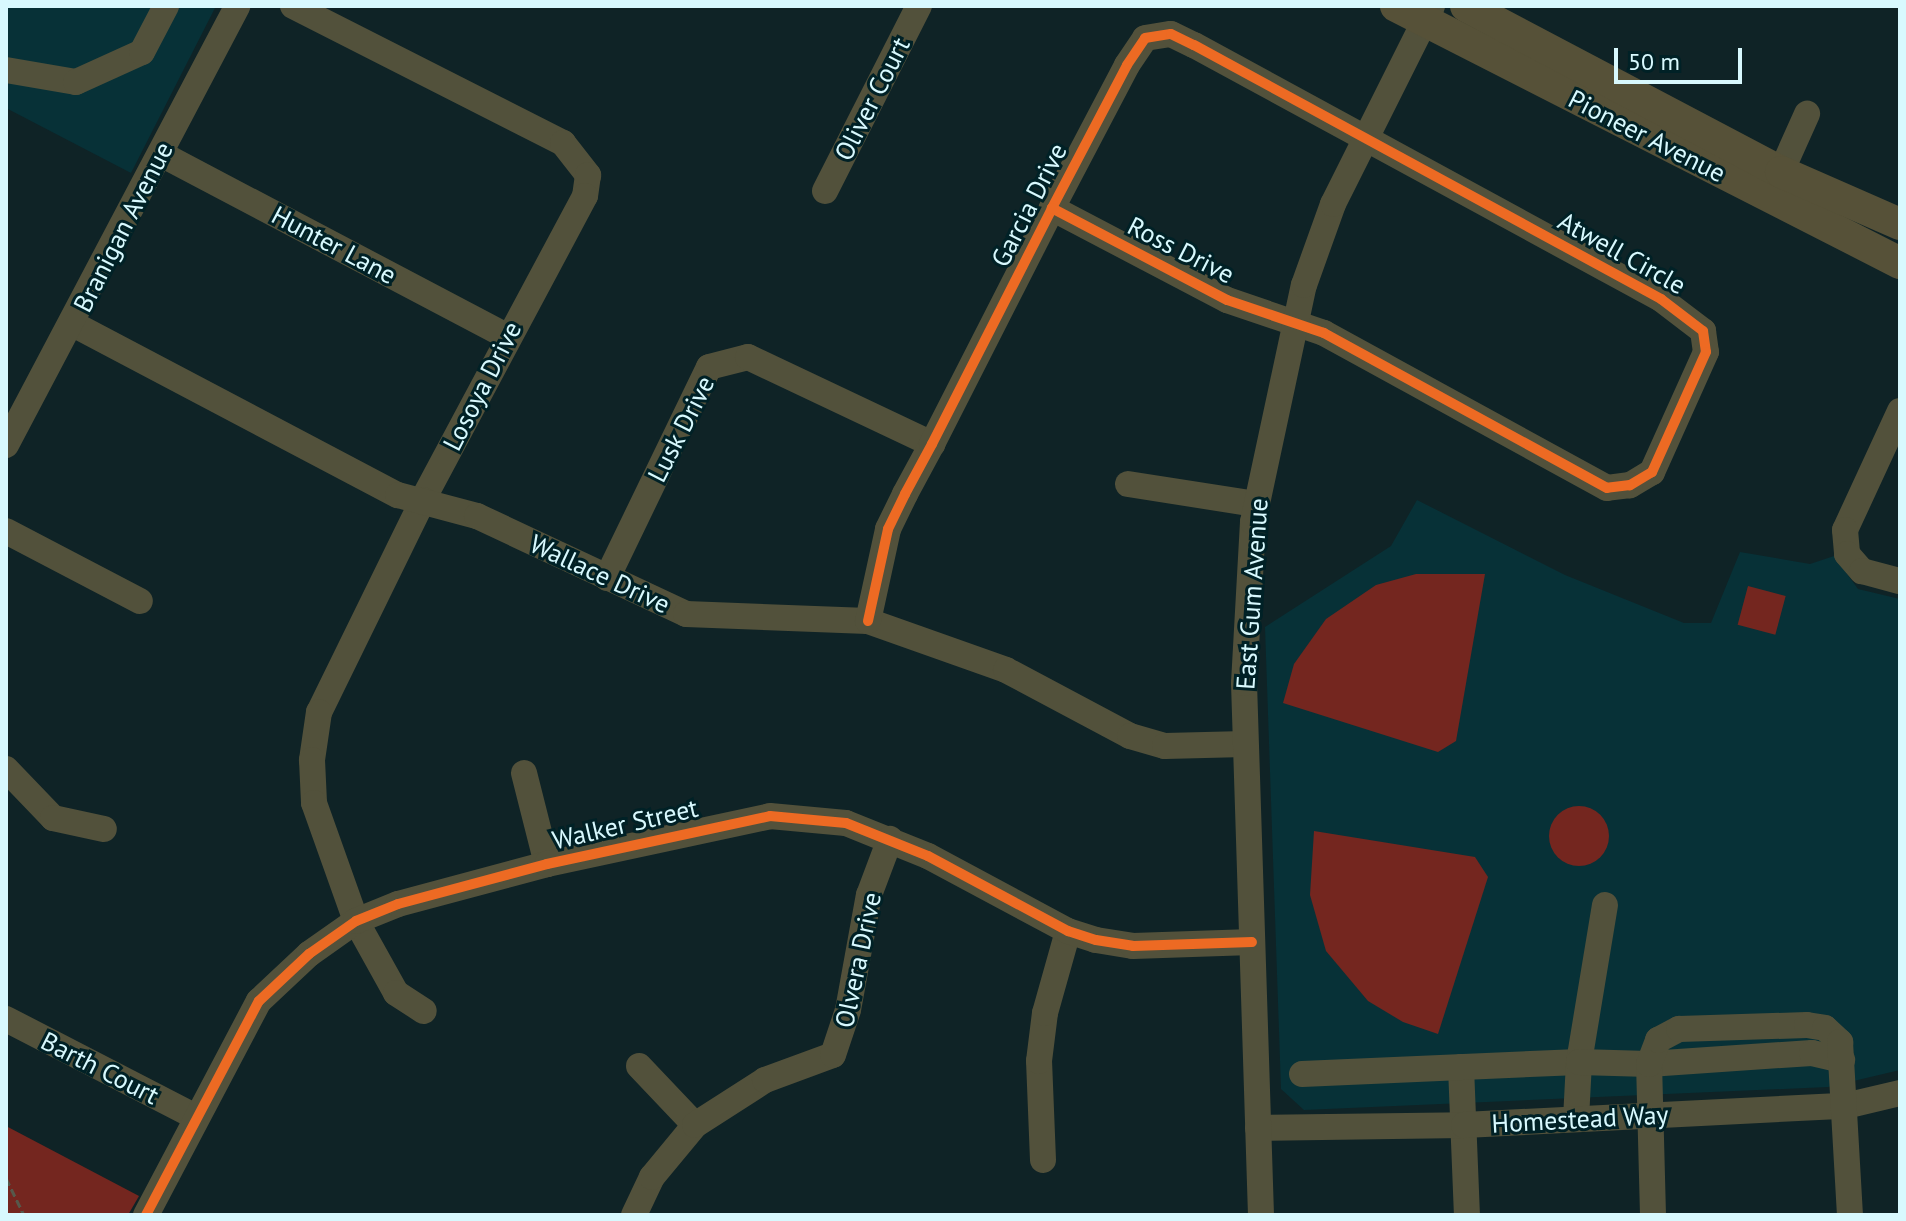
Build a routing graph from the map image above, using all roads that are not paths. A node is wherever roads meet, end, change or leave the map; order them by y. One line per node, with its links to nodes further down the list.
1 (166, 6): 7 (street)
2 (237, 6): 10 (street, Branigan Avenue)
3 (293, 6): 18 (street, Losoya Drive)
4 (919, 6): 12 (street, Oliver Court)
5 (1466, 6): 11 (main road, Pioneer Avenue)
6 (1417, 11): 9 (street, East Gum Avenue); 15 (main road, Pioneer Avenue)
7 (6, 70)
8 (1807, 114): 11 (street)
9 (1365, 135): 13 (street, Garcia Drive); 16 (street, East Gum Avenue); 16 (street, Atwell Circle)
10 (161, 154): 17 (street, Branigan Avenue); 18 (street, Hunter Lane)
11 (1781, 172): 14 (main road, Pioneer Avenue)
12 (825, 191)
13 (1052, 208): 16 (street, Ross Drive); 20 (street, Garcia Drive)
14 (1900, 224)
15 (1900, 263)
16 (1294, 323): 24 (street, East Gum Avenue)
17 (73, 324): 21 (street, Branigan Avenue); 23 (street, Wallace Drive)
18 (508, 337): 23 (street, Losoya Drive)
19 (1900, 411): 27 (street)
20 (932, 444): 26 (street, Lusk Drive); 29 (street, Garcia Drive)
21 (6, 445)
22 (1128, 484): 24 (street)
23 (423, 500): 26 (street, Wallace Drive); 37 (street, Losoya Drive)
24 (1256, 504): 30 (street, East Gum Avenue)
25 (6, 531): 28 (street)
26 (607, 578): 29 (street, Wallace Drive)
27 (1900, 581)
28 (140, 601)
29 (868, 621): 30 (street, Wallace Drive)
30 (1245, 744): 39 (street, East Gum Avenue)
31 (6, 769): 33 (street)
32 (524, 773): 35 (street)
33 (104, 829)
34 (890, 839): 35 (street, Walker Street); 38 (street, Walker Street); 52 (street, Olvera Drive)
35 (547, 864): 37 (street, Walker Street)
36 (1605, 905): 42 (street)
37 (356, 921): 40 (street, Losoya Drive); 49 (street, Walker Street)
38 (1068, 931): 39 (street, Walker Street); 55 (street)
39 (1252, 942): 54 (street, East Gum Avenue)
40 (424, 1011)
41 (6, 1019): 49 (street, Barth Court)
42 (1579, 1062): 43 (street); 45 (street); 51 (street)
43 (1649, 1064): 48 (street); 50 (street)
44 (639, 1066): 52 (street)
45 (1461, 1067): 46 (street); 53 (street)
46 (1302, 1074)
47 (1900, 1093): 48 (street, Homestead Way)
48 (1845, 1106): 50 (street, Homestead Way); 61 (street)
49 (194, 1116): 56 (street, Walker Street)
50 (1648, 1117): 51 (street, Homestead Way); 60 (street)
51 (1576, 1119): 53 (street, Homestead Way)
52 (695, 1125): 57 (street, Olvera Drive)
53 (1464, 1125): 54 (street, Homestead Way); 59 (street)
54 (1258, 1128): 58 (street, East Gum Avenue)
55 (1043, 1160)
56 (146, 1215)
57 (634, 1215)
58 (1261, 1215)
59 (1467, 1215)
60 (1653, 1215)
61 (1850, 1215)

